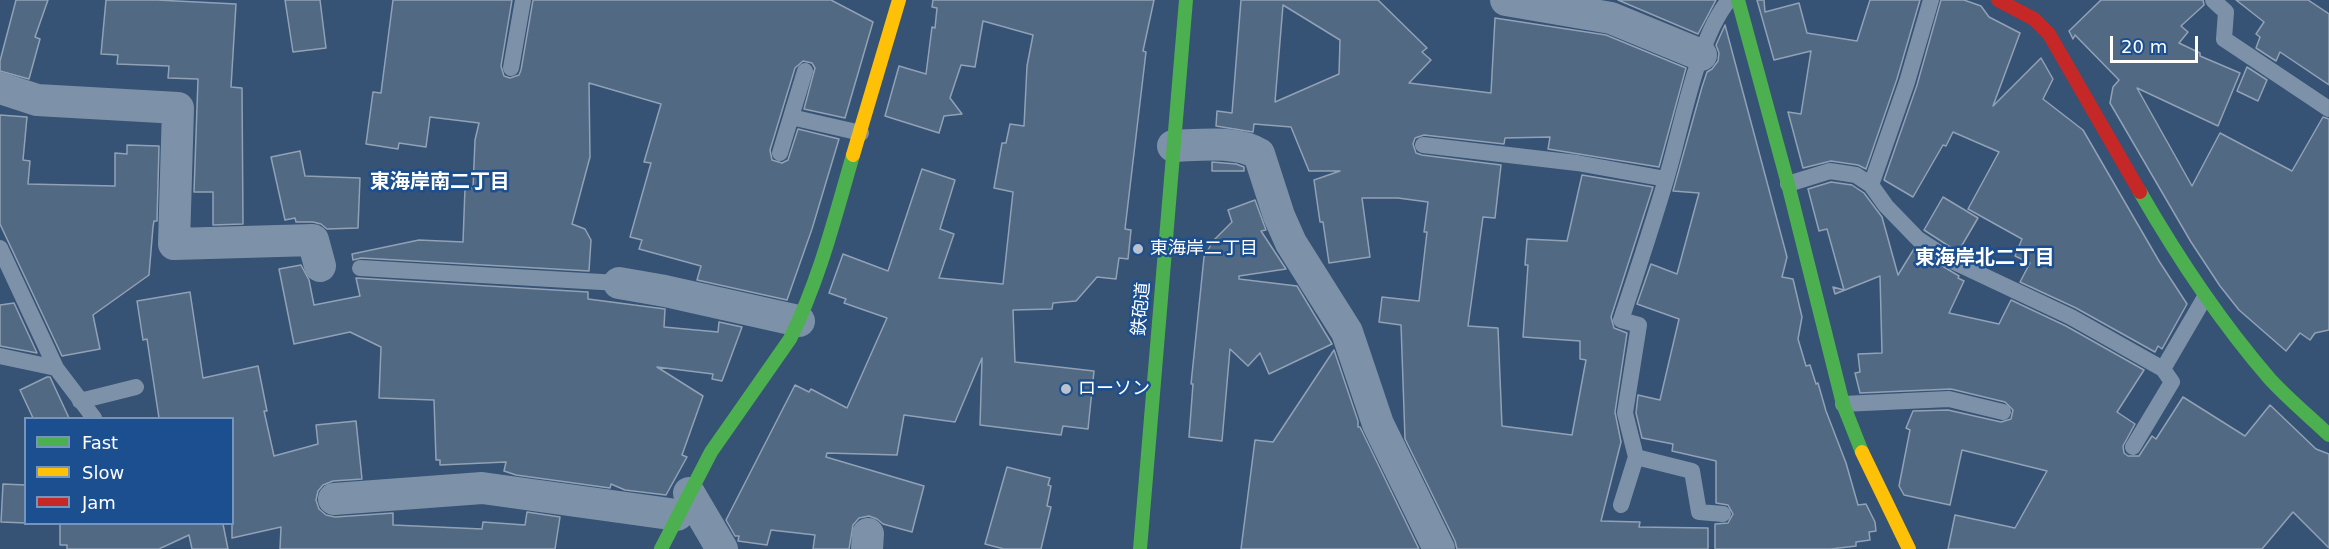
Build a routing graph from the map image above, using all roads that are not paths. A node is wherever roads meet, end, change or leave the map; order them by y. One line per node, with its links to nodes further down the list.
1 (523, 0): 12 (lane)
2 (880, 0): 10 (lane)
3 (1186, 0): 19 (street, 鉄砲道)
4 (1506, 0): 11 (street)
5 (1730, 0): 11 (lane)
6 (1738, 0): 22 (street)
7 (1931, 0): 23 (lane)
8 (1998, 0): 28 (street)
9 (2213, 0): 15 (lane)
10 (898, 5): 17 (street)
11 (1701, 56): 21 (lane)
12 (511, 68)
13 (805, 71): 16 (lane)
14 (0, 88): 25 (street)
15 (2329, 109)
16 (791, 117): 17 (lane); 20 (lane)
17 (861, 134): 29 (street)
18 (1423, 145): 21 (lane)
19 (1173, 146): 47 (street, 鉄砲道); 48 (street)
20 (780, 153)
21 (1666, 179): 40 (lane)
22 (1788, 184): 23 (lane); 35 (street)
23 (1871, 185): 32 (lane)
24 (0, 248): 31 (lane)
25 (320, 266)
26 (360, 268): 27 (lane)
27 (619, 283): 29 (street)
28 (2205, 297): 32 (lane); 38 (street)
29 (799, 321): 42 (street)
30 (0, 356): 31 (lane)
31 (56, 368): 34 (lane)
32 (2163, 369): 39 (lane)
33 (136, 387): 34 (lane)
34 (80, 402): 37 (lane)
35 (1843, 404): 36 (lane); 49 (street)
36 (2003, 412)
37 (93, 417)
38 (2329, 435)
39 (2133, 447)
40 (1636, 457): 43 (lane); 44 (lane)
41 (334, 499): 42 (street)
42 (683, 504): 45 (street); 46 (street)
43 (1621, 505)
44 (1724, 513)
45 (661, 549)
46 (722, 549)
47 (1140, 549)
48 (1439, 549)
49 (1909, 549)

